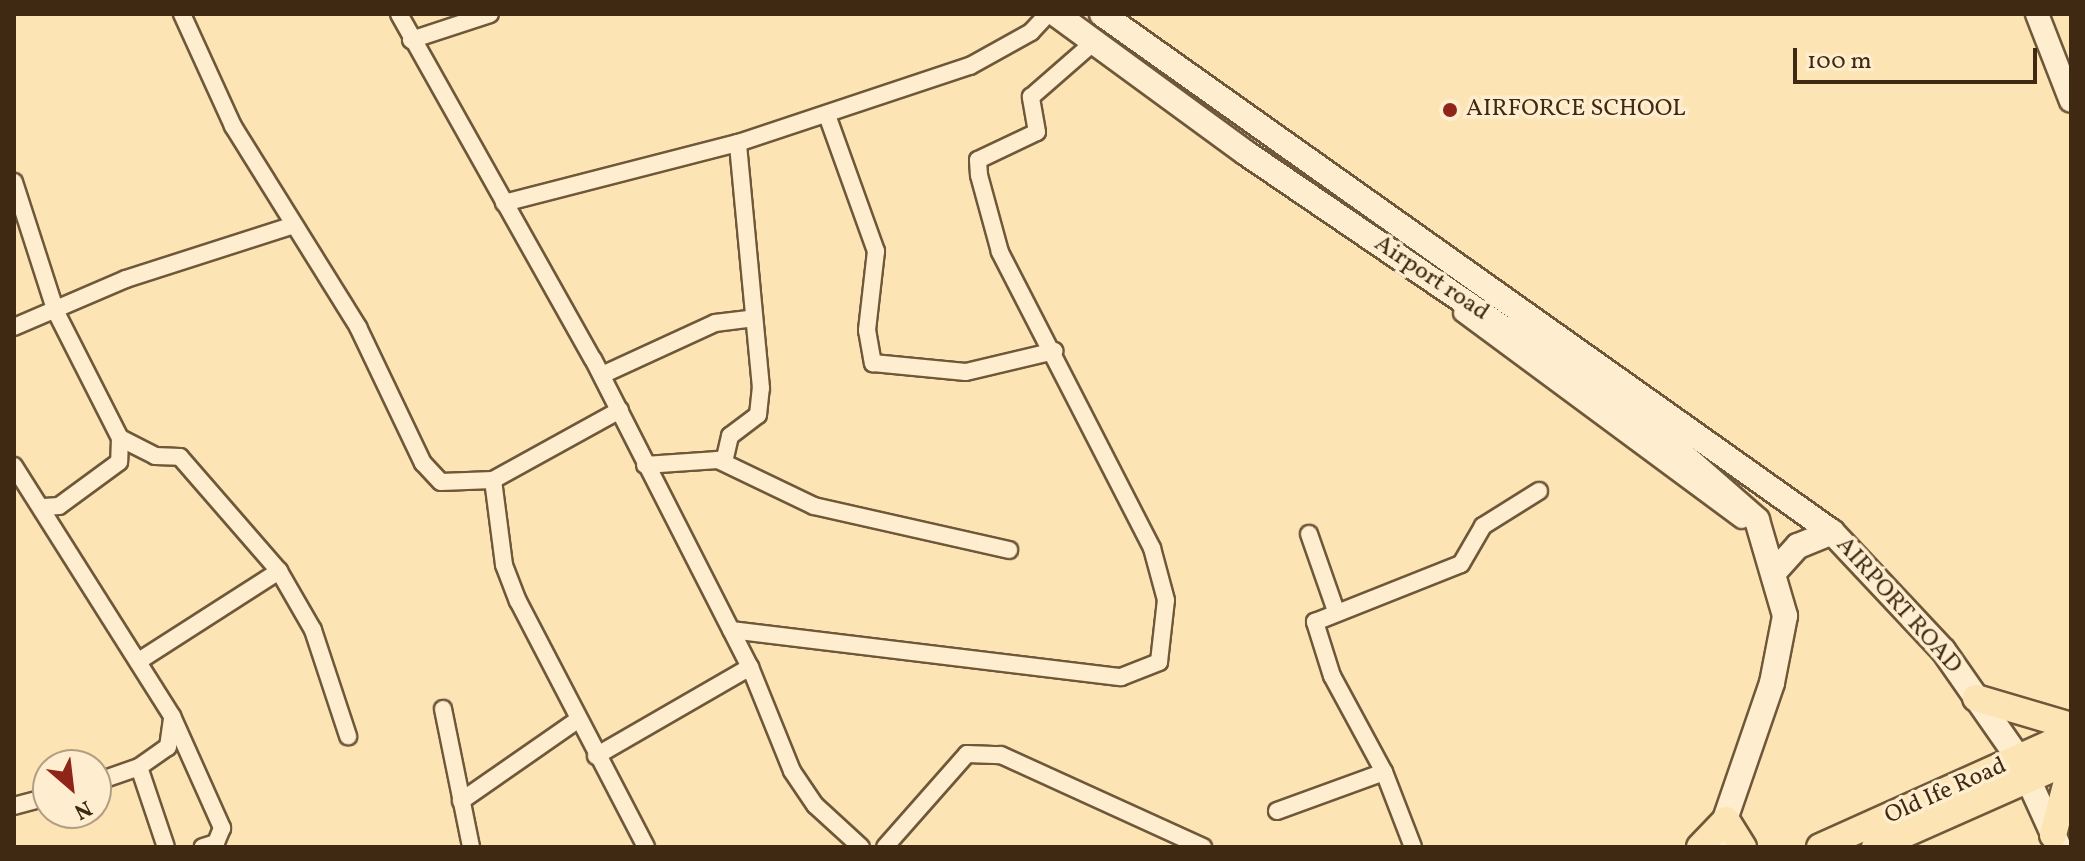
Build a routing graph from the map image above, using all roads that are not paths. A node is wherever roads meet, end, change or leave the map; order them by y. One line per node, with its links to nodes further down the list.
1 (182, 14): 16 (street)
2 (399, 14): 8 (street)
3 (490, 14): 8 (street)
4 (1048, 14): 11 (street)
5 (1056, 14): 9 (main road, Airport road)
6 (1102, 14): 17 (main road, Airport road)
7 (2037, 14): 10 (street)
8 (411, 40): 15 (street)
9 (1094, 42): 13 (main road, Airport road); 21 (street)
10 (2071, 101)
11 (827, 115): 12 (street); 21 (street)
12 (738, 143): 15 (street); 19 (street)
13 (1246, 153): 17 (main road, Airport road); 33 (street)
14 (14, 182): 18 (street)
15 (504, 203): 22 (street)
16 (291, 226): 18 (street); 28 (street)
17 (1464, 287): 31 (main road, Airport road); 33 (main road, Airport road)
18 (56, 312): 20 (street); 24 (street)
19 (753, 318): 22 (street); 25 (street)
20 (14, 327)
21 (1055, 351): 38 (street)
22 (602, 375): 23 (street)
23 (620, 410): 26 (street); 28 (street)
24 (120, 438): 30 (street); 36 (street)
25 (724, 462): 26 (street); 34 (street)
26 (645, 465): 38 (street)
27 (14, 466): 30 (street)
28 (493, 480): 44 (street)
29 (1539, 491): 37 (street)
30 (44, 507): 39 (street)
31 (1832, 532): 35 (main road); 41 (main road, AIRPORT ROAD)
32 (1309, 534): 37 (street)
33 (1763, 534): 35 (main road, Airport road)
34 (1009, 550)
35 (1777, 569): 57 (main road)
36 (279, 571): 39 (street); 47 (street)
37 (1336, 611): 53 (street)
38 (731, 630): 40 (street)
39 (142, 659): 43 (street)
40 (750, 667): 48 (street); 63 (street)
41 (1976, 698): 45 (main road); 52 (main road, AIRPORT ROAD)
42 (443, 709): 55 (street)
43 (172, 716): 51 (street); 60 (street)
44 (576, 721): 48 (street); 55 (street)
45 (2071, 726)
46 (2071, 734): 52 (main road, Old Ife Road)
47 (348, 736)
48 (596, 756): 62 (street)
49 (2071, 760): 52 (main road, Old Ife Road)
50 (2071, 766): 58 (main road)
51 (139, 767): 54 (street); 59 (street)
52 (2023, 769): 58 (main road, AIRPORT ROAD); 70 (main road, Old Ife Road); 71 (main road, Old Ife Road)
53 (1384, 772): 56 (street); 66 (street)
54 (112, 776)
55 (461, 801): 61 (street)
56 (1277, 811)
57 (1726, 820): 67 (main road); 68 (main road); 69 (main road)
58 (2056, 841)
59 (166, 847)
60 (203, 847)
61 (471, 847)
62 (646, 847)
63 (861, 847)
64 (885, 847): 65 (street)
65 (1203, 847)
66 (1413, 847)
67 (1700, 847)
68 (1715, 847)
69 (1743, 847)
70 (1820, 847)
71 (1875, 847)

